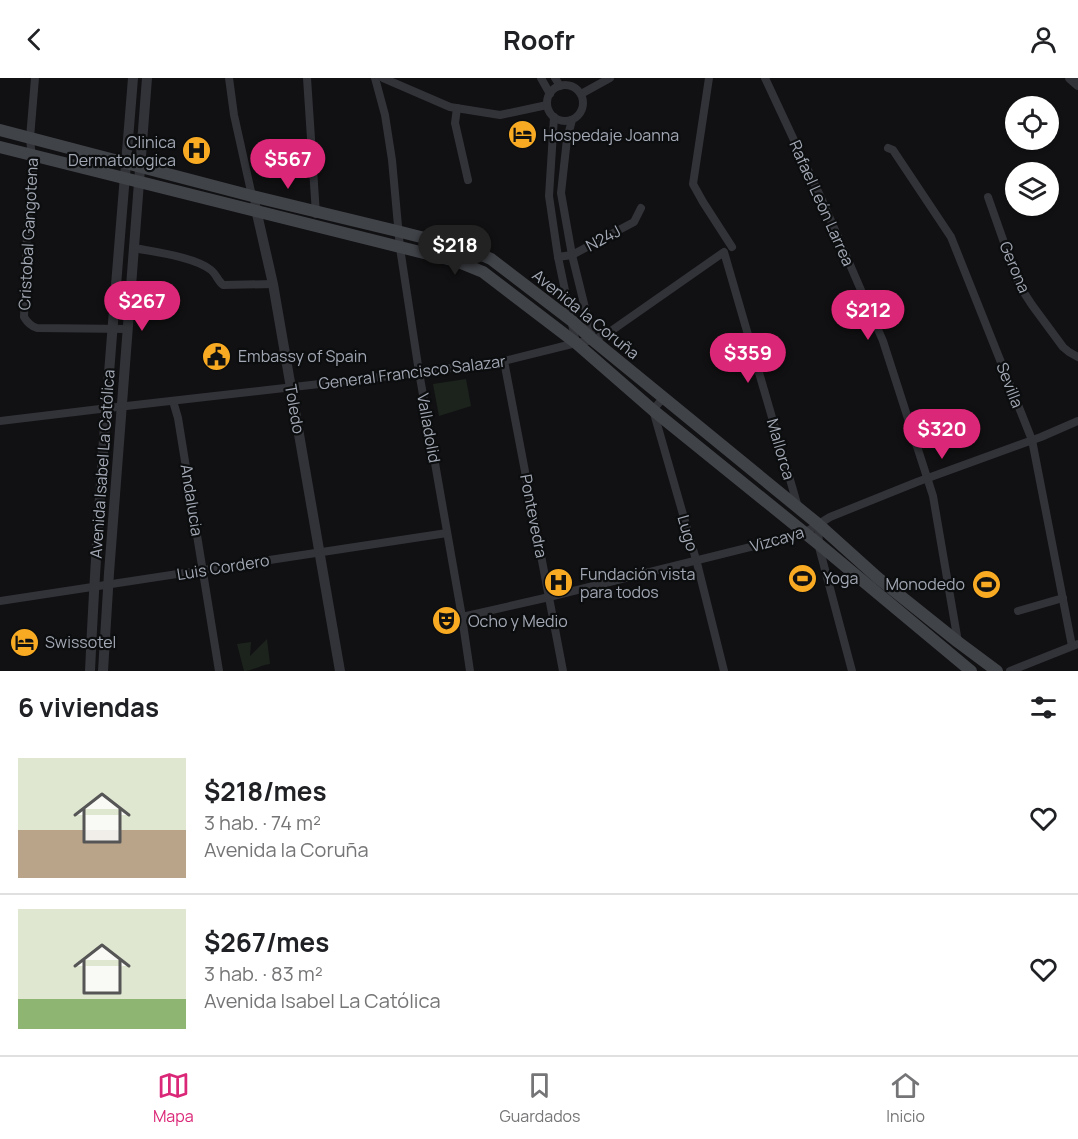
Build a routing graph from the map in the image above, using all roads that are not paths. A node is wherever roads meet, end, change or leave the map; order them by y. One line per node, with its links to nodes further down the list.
1 (35, 78): 22 (street, Cristobal Gangotena)
2 (133, 78): 26 (street, Avenida Isabel La Católica)
3 (147, 78): 27 (street, Avenida Isabel La Católica)
4 (229, 78): 31 (street, Toledo)
5 (307, 78): 35 (street)
6 (375, 78): 37 (street, Valladolid)
7 (383, 78): 18 (street)
8 (541, 78): 15 (street)
9 (610, 78): 16 (street)
10 (709, 78): 40 (street, Mallorca)
11 (765, 78): 61 (street, Rafael León Larrea)
12 (1070, 78): 14 (street)
13 (557, 82): 15 (street); 16 (street)
14 (1078, 86)
15 (550, 94): 17 (street)
16 (581, 94): 20 (street)
17 (548, 105): 18 (street); 19 (street)
18 (457, 108): 29 (street)
19 (554, 117): 20 (street); 42 (street)
20 (572, 120): 41 (street)
21 (0, 130): 22 (main road, Avenida la Coruña)
22 (30, 138): 25 (street, Cristobal Gangotena); 26 (main road, Avenida la Coruña)
23 (0, 147): 25 (main road, Avenida la Coruña)
24 (888, 148): 60 (street, Sevilla)
25 (32, 156): 28 (main road, Avenida la Coruña); 45 (street, Cristobal Gangotena)
26 (126, 163): 27 (main road, Avenida la Coruña); 28 (street, Avenida Isabel La Católica)
27 (140, 166): 30 (street, Avenida Isabel La Católica); 31 (main road, Avenida la Coruña)
28 (124, 179): 30 (main road, Avenida la Coruña); 45 (street, Avenida Isabel La Católica)
29 (468, 180)
30 (139, 182): 34 (main road, Avenida la Coruña); 38 (street, Avenida Isabel La Católica)
31 (252, 196): 34 (street, Toledo); 35 (main road, Avenida la Coruña)
32 (988, 197): 49 (street, Gerona)
33 (641, 208): 41 (street, N24J)
34 (257, 212): 36 (main road, Avenida la Coruña); 43 (street, Toledo)
35 (316, 212): 36 (street); 37 (main road, Avenida la Coruña)
36 (313, 226): 39 (main road, Avenida la Coruña)
37 (397, 231): 39 (street, Valladolid); 44 (main road, Avenida la Coruña)
38 (134, 248): 43 (street); 46 (street, Avenida Isabel La Católica)
39 (400, 248): 48 (main road, Avenida la Coruña); 51 (street, Valladolid)
40 (728, 250): 47 (street, General Francisco Salazar); 62 (street, Mallorca)
41 (572, 255): 42 (street, N24J); 47 (street)
42 (558, 257): 44 (street)
43 (273, 284): 52 (street, Toledo)
44 (572, 321): 47 (main road, Avenida la Coruña); 48 (street)
45 (112, 329): 46 (street, Cristobal Gangotena); 56 (street, Avenida Isabel La Católica)
46 (128, 329): 55 (street, Avenida Isabel La Católica)
47 (593, 340): 48 (street, General Francisco Salazar); 53 (main road, Avenida la Coruña)
48 (576, 343): 50 (street, General Francisco Salazar); 57 (main road, Avenida la Coruña)
49 (1078, 357)
50 (504, 361): 51 (street, General Francisco Salazar); 72 (street, Pontevedra)
51 (419, 372): 52 (street, General Francisco Salazar); 64 (street, Valladolid)
52 (291, 388): 54 (street, General Francisco Salazar); 67 (street, Toledo)
53 (663, 398): 57 (street); 62 (main road, Avenida la Coruña)
54 (173, 401): 55 (street, General Francisco Salazar); 69 (street, Andalucia)
55 (122, 407): 56 (street, General Francisco Salazar); 70 (street, Avenida Isabel La Católica)
56 (106, 408): 59 (street, General Francisco Salazar); 71 (street, Avenida Isabel La Católica)
57 (653, 410): 65 (main road, Avenida la Coruña); 68 (street, Lugo)
58 (1078, 421): 60 (street, Vizcaya)
59 (0, 422)
60 (1032, 440): 61 (street, Vizcaya); 73 (street, Sevilla)
61 (928, 478): 63 (street, Vizcaya); 77 (street, Rafael León Larrea)
62 (799, 508): 63 (main road, Avenida la Coruña)
63 (818, 524): 65 (street, Vizcaya); 66 (street); 77 (main road, Avenida la Coruña)
64 (447, 533): 67 (street, Luis Cordero); 76 (street, Valladolid)
65 (806, 533): 66 (main road, Avenida la Coruña); 68 (street, Vizcaya)
66 (819, 544): 86 (street); 87 (main road, Avenida la Coruña)
67 (320, 552): 69 (street, Luis Cordero); 82 (street, Toledo)
68 (696, 560): 72 (street, Vizcaya); 85 (street, Lugo)
69 (203, 570): 70 (street, Luis Cordero); 81 (street, Andalucia)
70 (108, 584): 71 (street, Luis Cordero); 80 (street, Avenida Isabel La Católica)
71 (94, 586): 74 (street, Luis Cordero); 79 (street, Avenida Isabel La Católica)
72 (549, 597): 76 (street, Vizcaya); 84 (street, Pontevedra)
73 (1063, 598): 75 (street); 78 (street, Sevilla)
74 (0, 601)
75 (1018, 611)
76 (462, 617): 83 (street, Valladolid)
77 (958, 642): 88 (main road, Avenida la Coruña)
78 (1075, 645): 89 (street)
79 (90, 671)
80 (103, 671)
81 (219, 671)
82 (340, 671)
83 (470, 671)
84 (562, 671)
85 (724, 671)
86 (852, 671)
87 (971, 671)
88 (997, 671)
89 (1010, 671)

